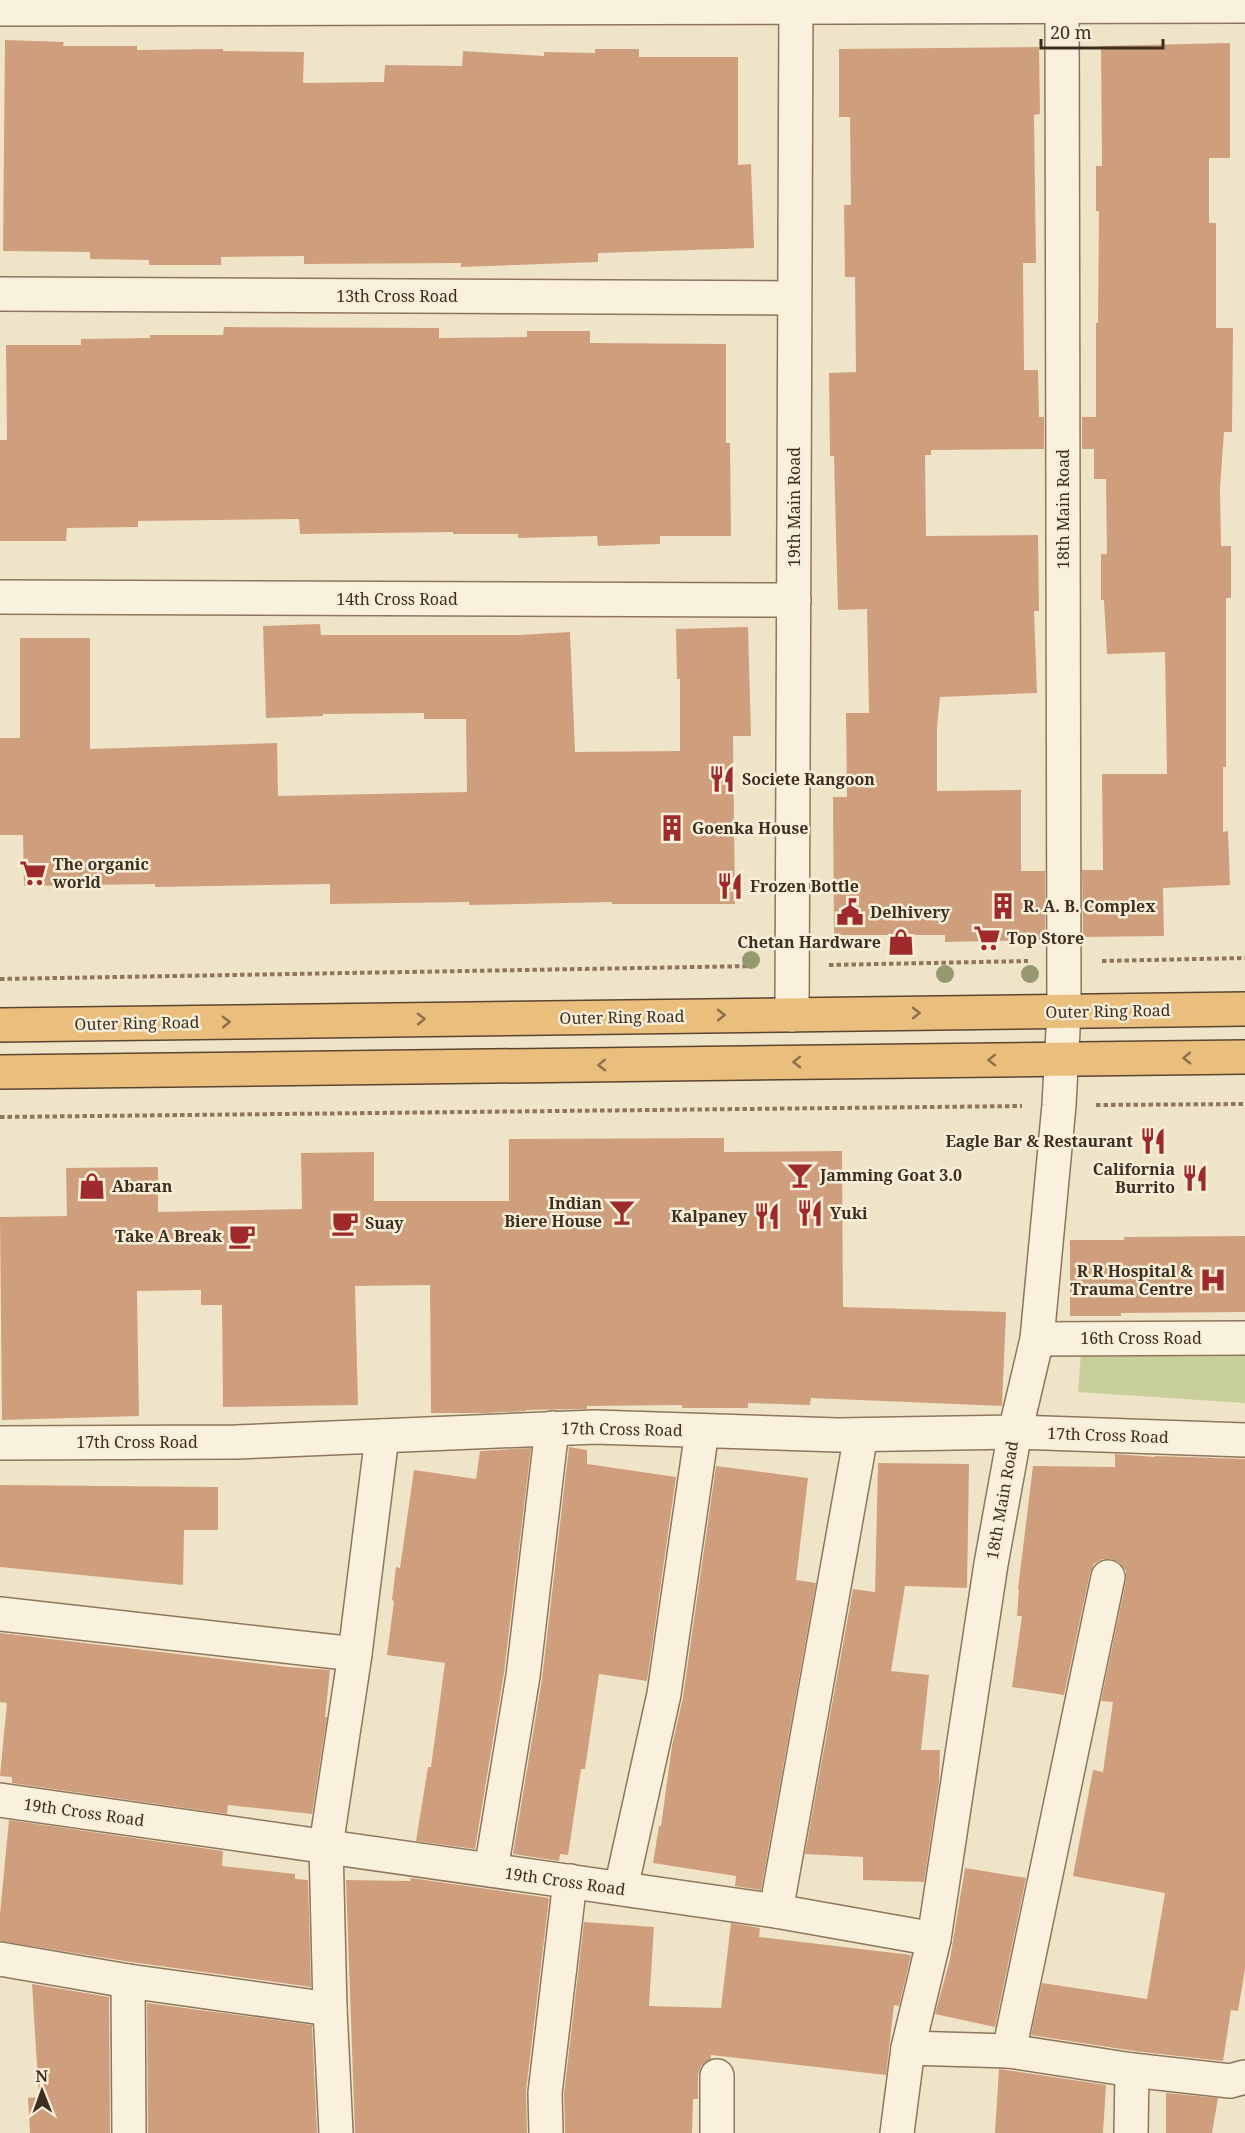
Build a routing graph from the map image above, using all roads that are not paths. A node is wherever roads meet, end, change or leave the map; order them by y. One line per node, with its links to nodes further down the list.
1 (796, 4): 3 (street); 4 (street); 6 (street, 19th Main Road)
2 (1245, 6): 3 (street)
3 (1062, 7): 10 (street, 18th Main Road)
4 (0, 9)
5 (0, 294): 6 (street, 13th Cross Road)
6 (794, 298): 8 (street, 19th Main Road)
7 (0, 597): 8 (street, 14th Cross Road)
8 (794, 600): 11 (street, 19th Main Road)
9 (1245, 1009): 10 (highway, Outer Ring Road)
10 (1064, 1011): 11 (highway, Outer Ring Road, one-way to 10); 14 (street, 18th Main Road)
11 (792, 1014): 12 (highway, Outer Ring Road, one-way to 11)
12 (0, 1024)
13 (1245, 1057): 14 (highway, one-way to 14)
14 (1061, 1059): 15 (highway, one-way to 15); 17 (street, 18th Main Road)
15 (0, 1072)
16 (1245, 1338): 17 (street, 16th Cross Road)
17 (1036, 1339): 20 (street, 18th Main Road)
18 (552, 1428): 19 (street, 17th Cross Road); 22 (street, 17th Cross Road); 30 (street)
19 (702, 1431): 21 (street, 17th Cross Road); 32 (street)
20 (1015, 1432): 21 (street, 17th Cross Road); 23 (street, 17th Cross Road); 34 (street, 18th Main Road)
21 (861, 1435): 33 (street)
22 (382, 1436): 24 (street, 17th Cross Road); 27 (street)
23 (1245, 1440)
24 (0, 1443)
25 (1108, 1577): 39 (street)
26 (0, 1614): 27 (street)
27 (355, 1654): 29 (street)
28 (0, 1800): 29 (street, 19th Cross Road)
29 (326, 1846): 30 (street, 19th Cross Road); 37 (street)
30 (491, 1870): 31 (street, 19th Cross Road)
31 (570, 1881): 32 (street, 19th Cross Road); 45 (street)
32 (621, 1888): 33 (street, 19th Cross Road)
33 (776, 1911): 34 (street, 19th Cross Road)
34 (934, 1939): 38 (street)
35 (0, 1959): 36 (street)
36 (128, 1981): 37 (street); 43 (street)
37 (330, 2009): 44 (street)
38 (908, 2048): 39 (street); 47 (street)
39 (1009, 2051): 40 (street)
40 (1132, 2070): 42 (street); 48 (street)
41 (717, 2076): 46 (street)
42 (1245, 2077)
43 (129, 2133)
44 (336, 2133)
45 (546, 2133)
46 (717, 2133)
47 (897, 2133)
48 (1131, 2133)

